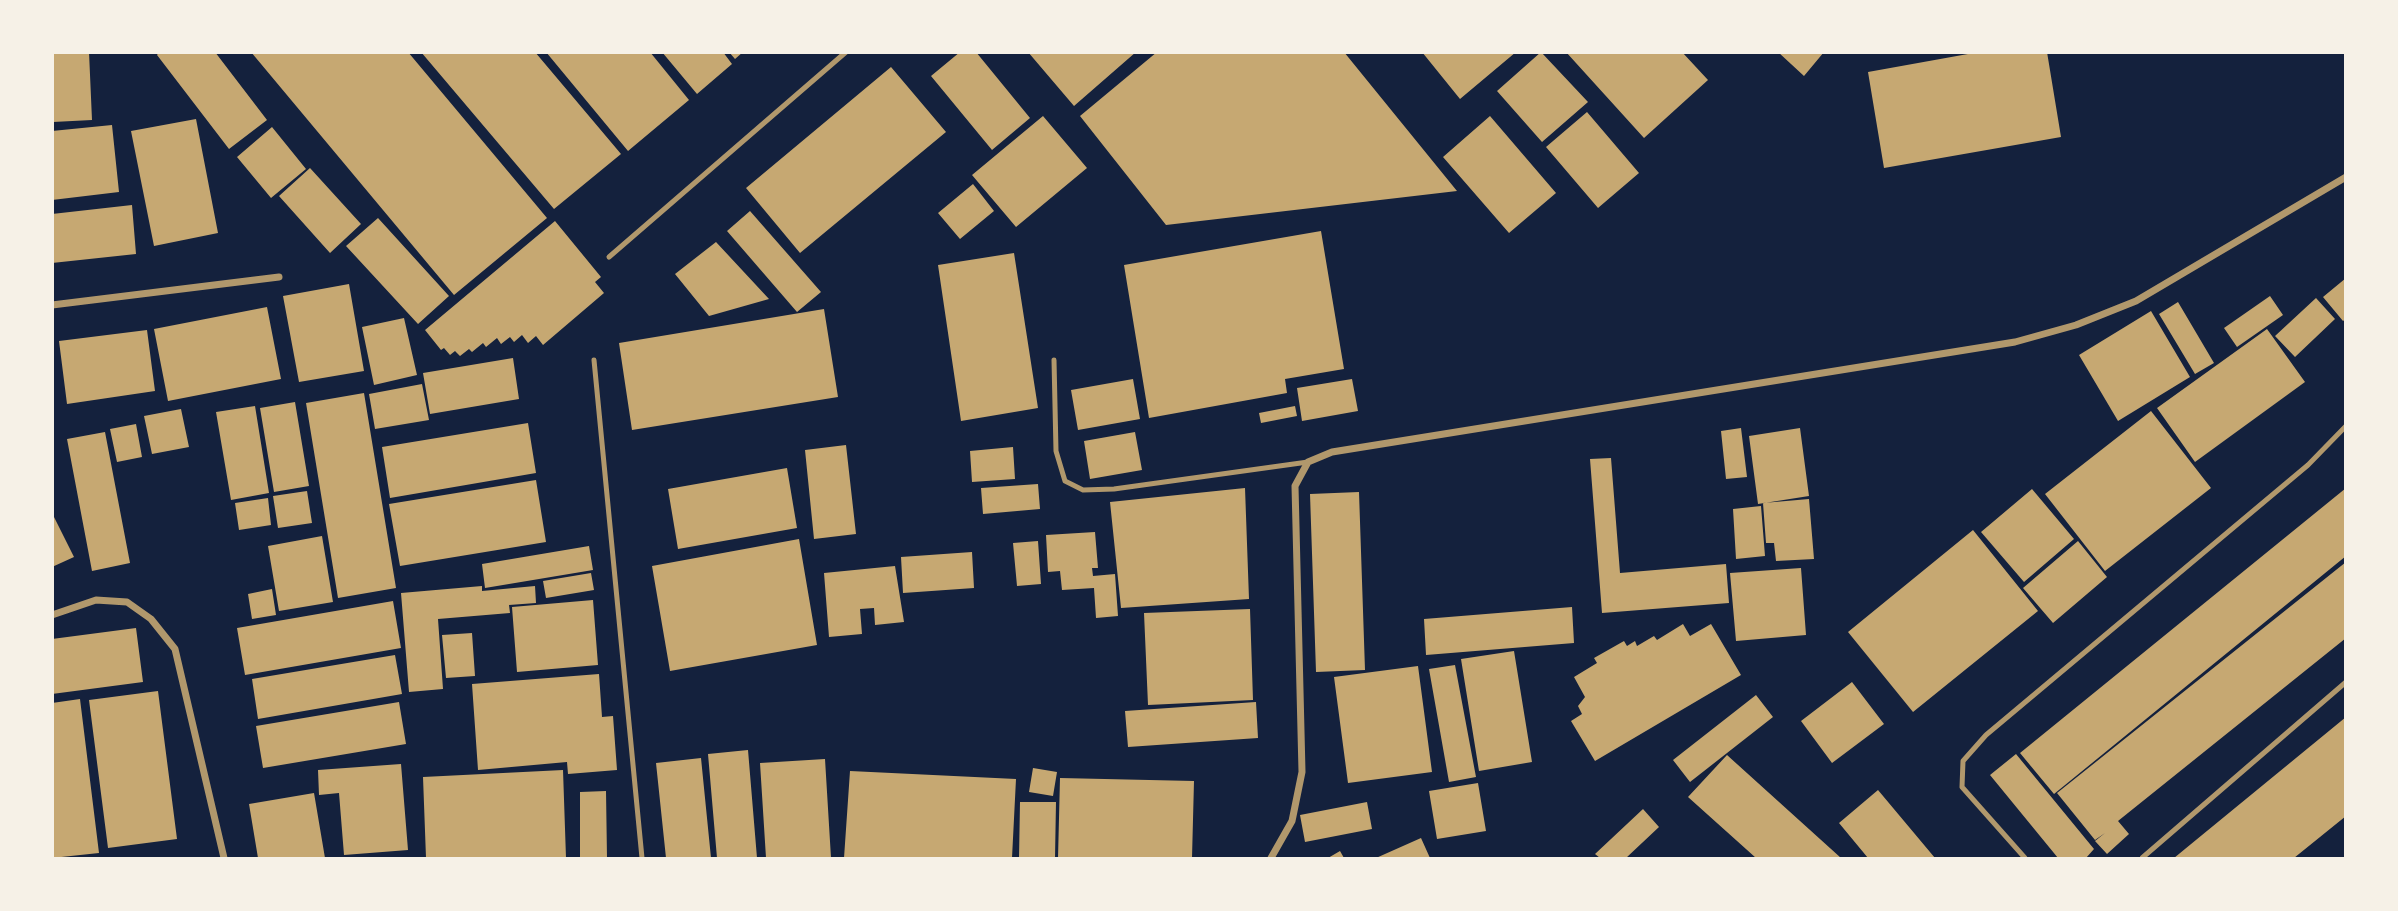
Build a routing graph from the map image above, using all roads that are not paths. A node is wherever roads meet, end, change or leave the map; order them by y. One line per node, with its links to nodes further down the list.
1 (846, 52): 3 (lane)
2 (2346, 177): 9 (street)
3 (609, 257)
4 (279, 278): 5 (street)
5 (52, 305)
6 (594, 360): 13 (lane)
7 (1054, 360): 9 (lane)
8 (2346, 426): 15 (lane)
9 (1308, 462): 14 (street)
10 (52, 615): 12 (street)
11 (2346, 682): 16 (lane)
12 (224, 859)
13 (642, 859)
14 (1271, 859)
15 (2025, 859)
16 (2142, 859)

